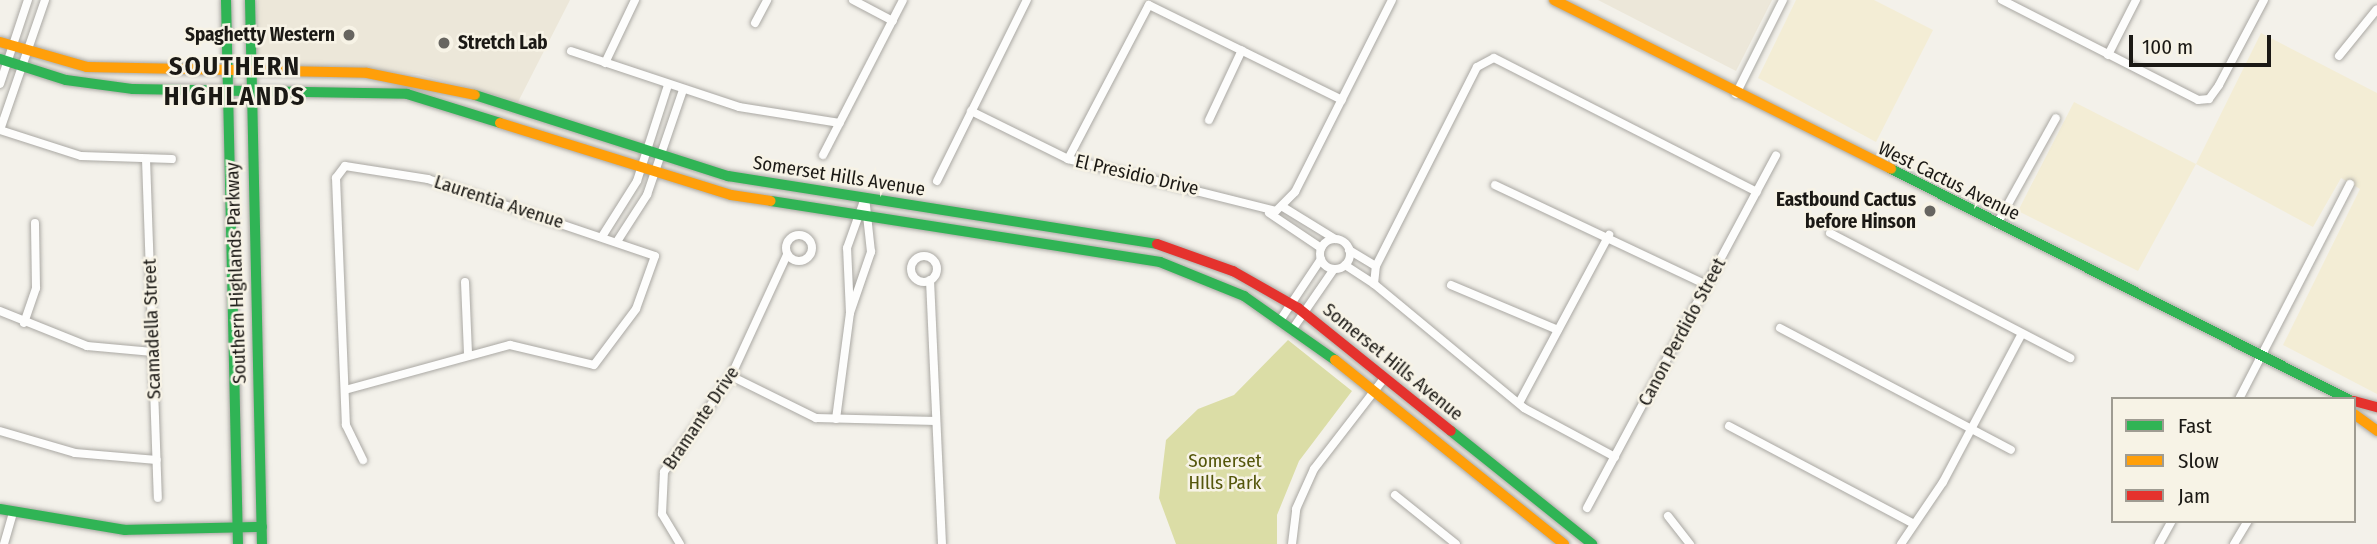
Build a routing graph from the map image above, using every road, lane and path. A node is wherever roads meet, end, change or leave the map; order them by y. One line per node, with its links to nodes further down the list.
1 (28, 0): 21 (street)
2 (45, 0): 24 (street)
3 (226, 0): 30 (main road, Southern Highlands Parkway)
4 (250, 0): 31 (main road, Southern Highlands Parkway)
5 (635, 0): 28 (street)
6 (767, 0): 19 (street)
7 (853, 0): 18 (street)
8 (903, 0): 18 (street)
9 (1027, 0): 40 (street)
10 (1554, 0): 37 (main road, West Cactus Avenue)
11 (1783, 0): 37 (street)
12 (2001, 0): 16 (street)
13 (2136, 0): 25 (street)
14 (2264, 0): 25 (street)
15 (1388, 1): 39 (street)
16 (2012, 2): 25 (street)
17 (2377, 9): 26 (street)
18 (893, 21): 44 (street)
19 (755, 23)
20 (0, 43): 21 (main road, Somerset Hills Avenue)
21 (11, 47): 24 (main road, Somerset Hills Avenue); 27 (street)
22 (1242, 50): 39 (street); 43 (street); 52 (street)
23 (571, 51): 28 (street)
24 (26, 52): 29 (street); 30 (main road, Somerset Hills Avenue)
25 (2108, 55)
26 (2339, 56)
27 (4, 60): 29 (main road, Somerset Hills Avenue); 32 (street)
28 (605, 63): 33 (street)
29 (22, 66): 36 (main road, Somerset Hills Avenue); 45 (street)
30 (223, 71): 31 (main road, Somerset Hills Avenue); 36 (main road, Southern Highlands Parkway)
31 (247, 71): 34 (main road, Southern Highlands Parkway); 38 (main road, Somerset Hills Avenue)
32 (0, 84)
33 (668, 85): 35 (street); 46 (street)
34 (247, 90): 36 (main road, Somerset Hills Avenue); 41 (main road, Somerset Hills Avenue); 126 (main road, Southern Highlands Parkway)
35 (683, 90): 44 (street); 49 (street)
36 (224, 91): 125 (main road, Southern Highlands Parkway)
37 (1736, 94): 64 (main road, West Cactus Avenue)
38 (493, 98): 41 (main road); 46 (main road, Somerset Hills Avenue)
39 (1342, 100): 60 (street)
40 (971, 111): 52 (street, El Presidio Drive); 55 (street)
41 (487, 114): 53 (main road, Somerset Hills Avenue)
42 (2056, 118): 64 (street)
43 (1209, 120)
44 (840, 123): 47 (street)
45 (0, 130): 50 (street)
46 (646, 152): 49 (main road, Somerset Hills Avenue); 53 (street)
47 (823, 155)
48 (1776, 155): 58 (street, Canon Perdido Street)
49 (661, 157): 54 (street); 59 (main road, Somerset Hills Avenue)
50 (146, 159): 51 (street); 92 (street, Scamadella Street)
51 (172, 159)
52 (1068, 159): 60 (street, El Presidio Drive)
53 (641, 167): 54 (main road, Somerset Hills Avenue); 66 (street)
54 (656, 172): 61 (main road, Somerset Hills Avenue); 69 (street)
55 (937, 181)
56 (2350, 184): 95 (street)
57 (1496, 185): 67 (street)
58 (1757, 192): 75 (street); 81 (street, Canon Perdido Street)
59 (865, 197): 61 (street); 62 (street); 82 (main road, Somerset Hills Avenue)
60 (1276, 210): 68 (street, El Presidio Drive); 70 (street, El Presidio Drive)
61 (856, 213): 62 (main road, Somerset Hills Avenue); 84 (street)
62 (870, 215): 84 (street); 86 (main road, Somerset Hills Avenue)
63 (35, 223): 87 (street)
64 (1997, 224): 95 (main road, West Cactus Avenue)
65 (1830, 233): 91 (street)
66 (603, 235): 69 (street, Laurentia Avenue); 98 (street, Laurentia Avenue)
67 (1609, 235): 81 (street); 90 (street)
68 (1335, 239): 70 (street); 71 (street)
69 (618, 240): 93 (street, Laurentia Avenue)
70 (1321, 248): 73 (street)
71 (1349, 250): 74 (street); 75 (street)
72 (787, 255): 96 (street, Bramante Drive)
73 (1321, 259): 76 (street); 82 (street)
74 (1345, 265): 76 (street); 78 (street)
75 (1376, 266): 78 (street)
76 (1334, 269): 85 (street)
77 (930, 280): 107 (street)
78 (1373, 280): 103 (street)
79 (464, 282): 93 (street)
80 (1451, 285): 90 (street)
81 (1707, 285): 113 (street, Canon Perdido Street)
82 (1292, 304): 85 (main road, Somerset Hills Avenue); 86 (street)
83 (0, 311): 87 (street)
84 (850, 313): 106 (street)
85 (1304, 313): 88 (street); 97 (main road, Somerset Hills Avenue)
86 (1281, 319): 88 (main road, Somerset Hills Avenue)
87 (24, 323): 92 (street)
88 (1294, 327): 99 (main road, Somerset Hills Avenue)
89 (1780, 328): 109 (street)
90 (1558, 330): 103 (street)
91 (2021, 335): 94 (street); 109 (street)
92 (153, 352): 114 (street, Scamadella Street)
93 (468, 353): 98 (street)
94 (2070, 358)
95 (2261, 359): 100 (street); 101 (main road, West Cactus Avenue)
96 (732, 376): 106 (street); 130 (street, Bramante Drive)
97 (1385, 377): 99 (street); 135 (main road, Somerset Hills Avenue)
98 (345, 390): 115 (street)
99 (1375, 390): 132 (street); 134 (main road, Somerset Hills Avenue)
100 (2240, 397)
101 (2330, 397)
102 (2356, 402): 104 (main road)
103 (1519, 403): 113 (street)
104 (2377, 407)
105 (2356, 415): 110 (main road)
106 (836, 419): 107 (street)
107 (936, 421): 131 (street)
108 (1729, 426): 122 (street)
109 (1970, 430): 112 (street); 122 (street)
110 (2377, 430)
111 (0, 431): 114 (street)
112 (2011, 450)
113 (1615, 457): 118 (street, Canon Perdido Street)
114 (157, 460): 117 (street, Scamadella Street)
115 (363, 460)
116 (1395, 495): 133 (street)
117 (158, 498)
118 (1587, 508)
119 (0, 509): 120 (main road)
120 (13, 512): 125 (main road); 127 (street)
121 (1668, 516): 136 (street)
122 (1912, 523): 137 (street)
123 (2171, 523): 138 (street)
124 (2247, 523): 139 (street)
125 (237, 527): 126 (main road); 128 (main road, Southern Highlands Parkway)
126 (262, 527): 129 (main road, Southern Highlands Parkway)
127 (4, 544)
128 (239, 544)
129 (262, 544)
130 (680, 544)
131 (942, 544)
132 (1292, 544)
133 (1456, 544)
134 (1564, 544)
135 (1592, 544)
136 (1690, 544)
137 (1900, 544)
138 (2159, 544)
139 (2234, 544)

